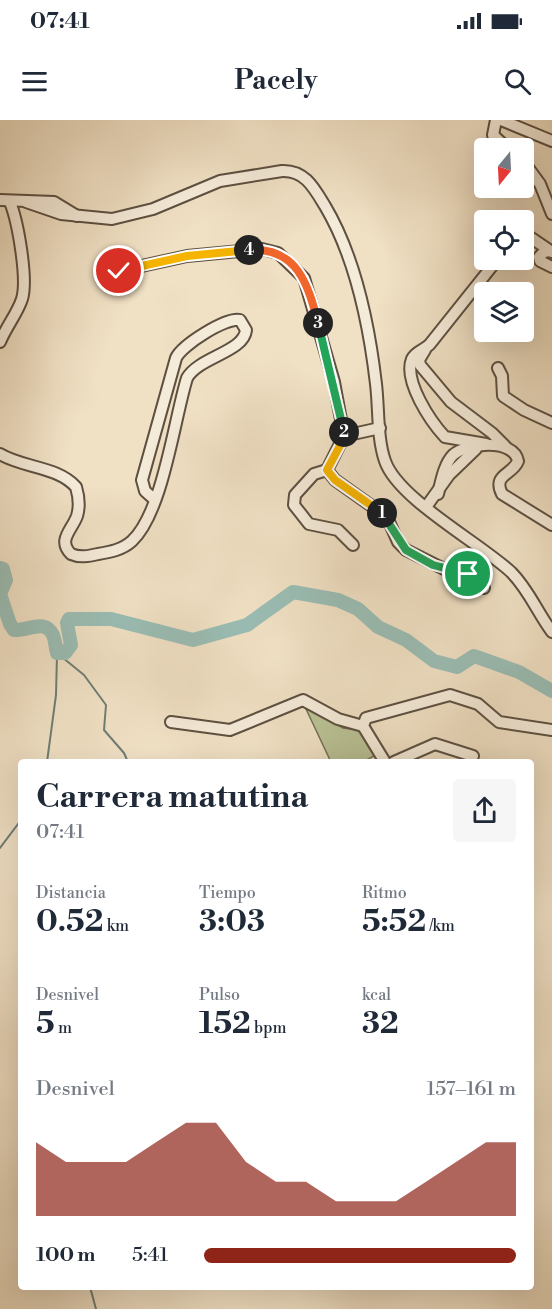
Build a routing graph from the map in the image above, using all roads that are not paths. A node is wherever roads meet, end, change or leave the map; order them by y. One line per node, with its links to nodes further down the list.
1 (496, 120): 3 (street)
2 (501, 120): 4 (street)
3 (496, 138)
4 (552, 141)
5 (534, 176): 7 (street)
6 (5, 201): 13 (street); 17 (street)
7 (552, 214)
8 (534, 240): 9 (street)
9 (551, 251): 10 (street)
10 (552, 267)
11 (489, 270): 14 (street)
12 (119, 271): 18 (street)
13 (0, 342)
14 (425, 350): 19 (street); 20 (street)
15 (498, 368): 16 (street)
16 (552, 423)
17 (380, 428): 18 (street); 24 (street)
18 (345, 436): 22 (street)
19 (482, 446): 20 (street); 24 (street)
20 (505, 447): 25 (street)
21 (0, 454): 23 (street)
22 (327, 470): 26 (street); 27 (street)
23 (155, 500): 23 (street)
24 (426, 507): 28 (street)
25 (552, 525)
26 (353, 545)
27 (484, 588)
28 (552, 632)
29 (171, 722): 30 (street)
30 (363, 726): 31 (street); 33 (street)
31 (552, 730)
32 (473, 756): 34 (street)
33 (380, 759)
34 (401, 759)

